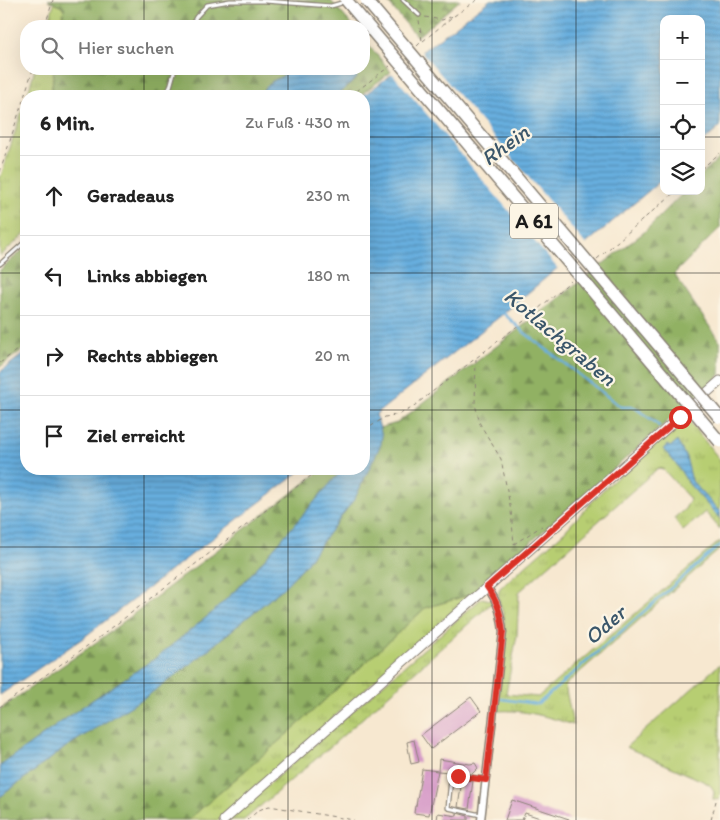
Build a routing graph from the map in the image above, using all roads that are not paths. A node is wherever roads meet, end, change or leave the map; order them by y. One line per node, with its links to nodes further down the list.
1 (346, 0): 7 (highway, A 61, bridge)
2 (350, 0): 6 (lane)
3 (366, 0): 14 (highway, A 61, bridge)
4 (403, 0): 5 (lane)
5 (419, 16)
6 (194, 20)
7 (363, 20)
8 (370, 28): 15 (highway, A 61, bridge)
9 (173, 75): 10 (lane)
10 (168, 90)
11 (20, 246): 12 (lane)
12 (0, 264)
13 (720, 380): 16 (street)
14 (720, 418)
15 (720, 442)
16 (487, 587): 17 (street); 19 (street)
17 (486, 780): 18 (street); 18 (lane)
18 (481, 817)
19 (224, 820)

